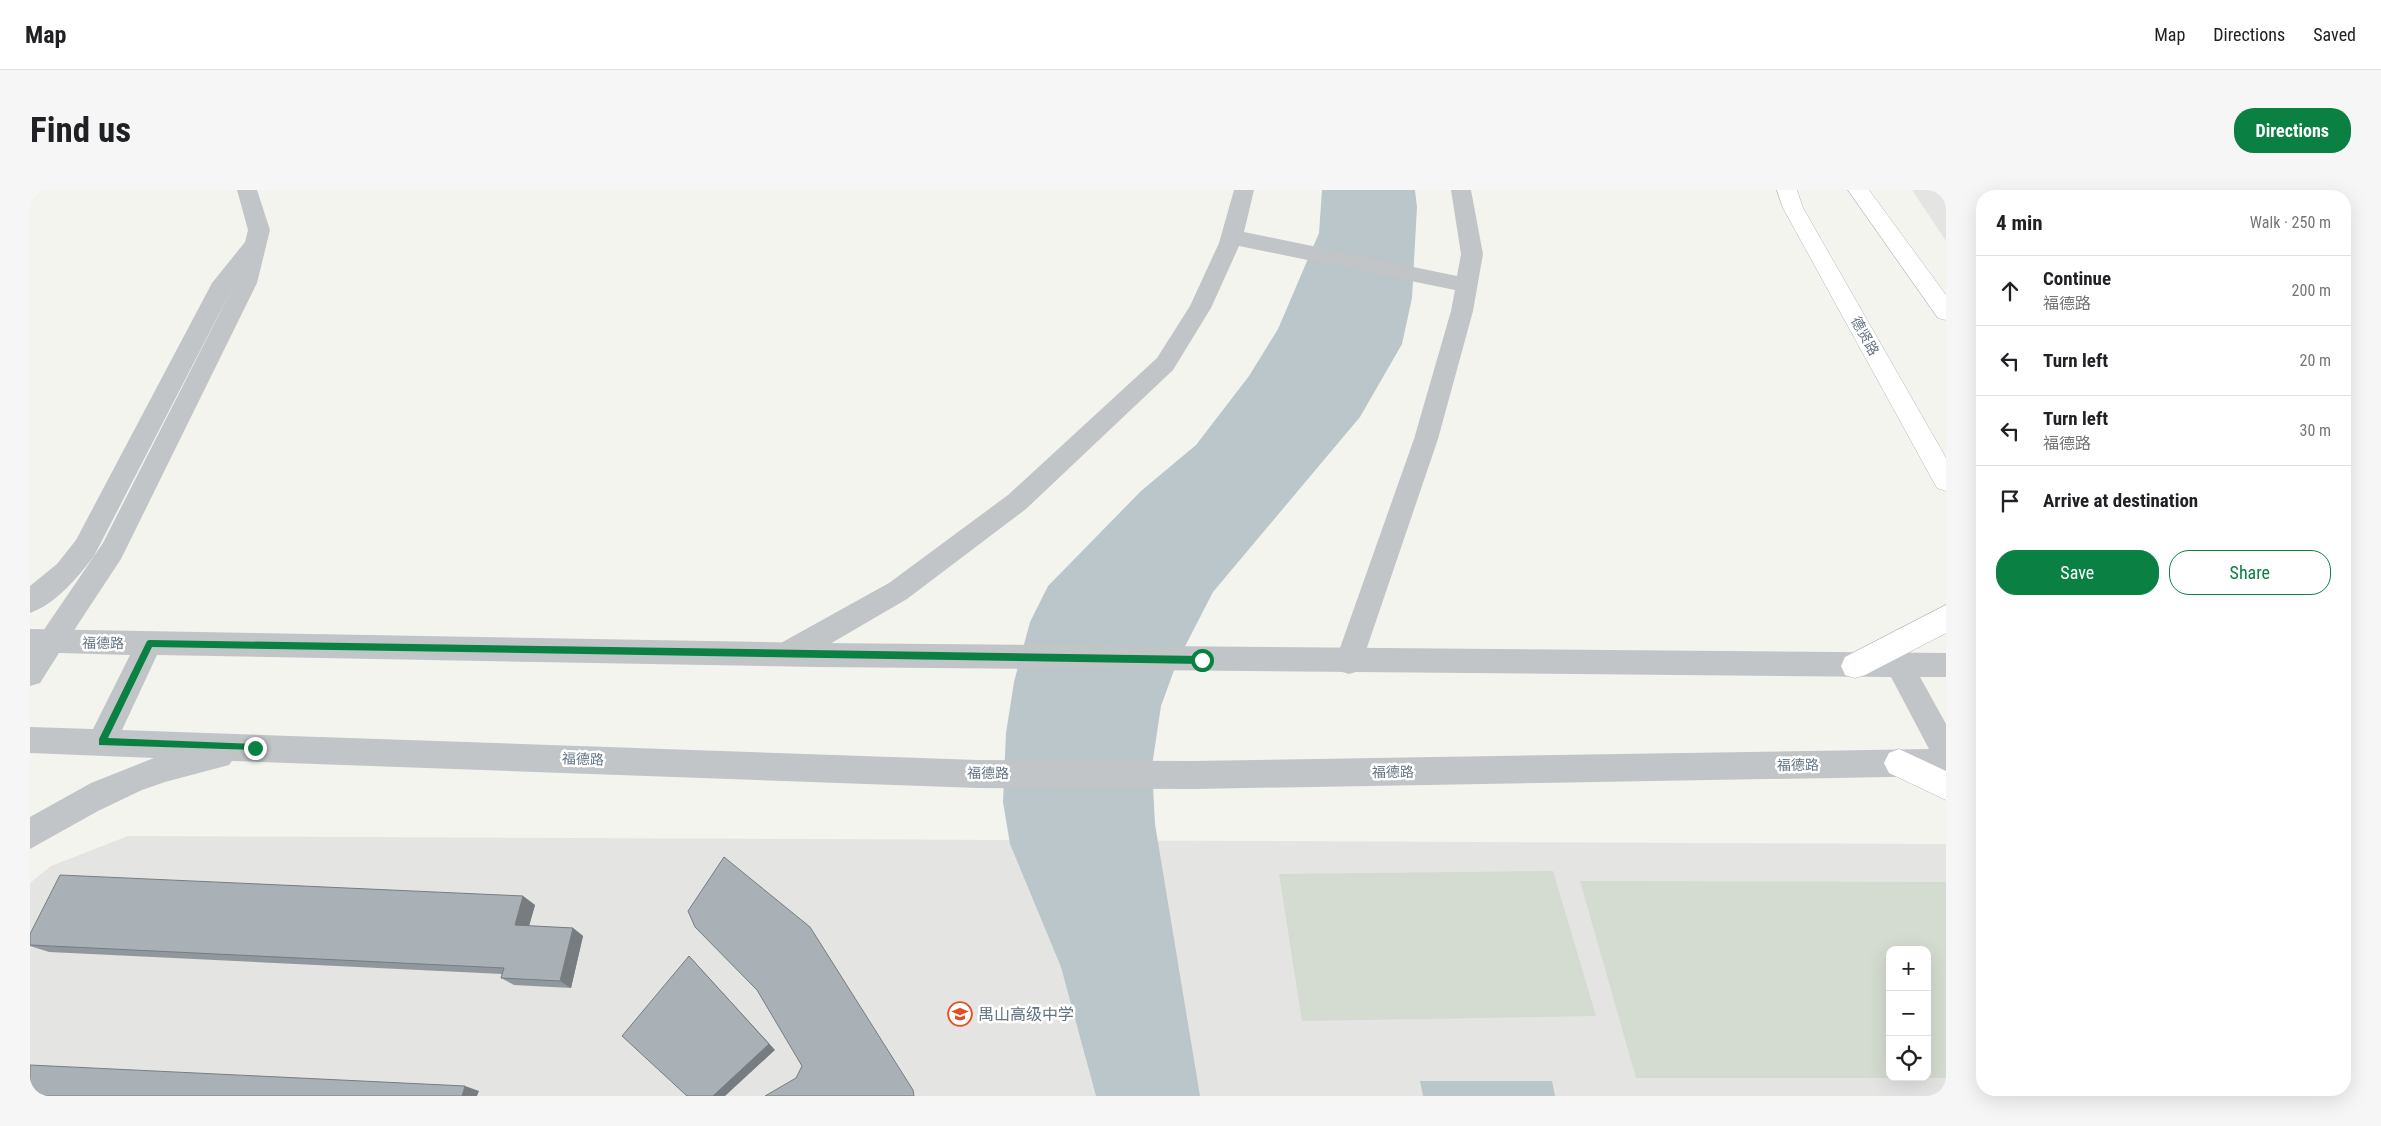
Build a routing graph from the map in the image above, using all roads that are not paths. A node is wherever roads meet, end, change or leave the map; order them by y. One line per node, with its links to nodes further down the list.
1 (247, 190): 8 (street)
2 (1244, 190): 7 (street)
3 (1461, 190): 9 (street)
4 (1858, 190): 10 (main road)
5 (1875, 190): 10 (main road)
6 (1786, 196): 11 (main road, 德贤路)
7 (1232, 238): 9 (street); 16 (street)
8 (257, 241): 12 (street); 14 (street)
9 (1466, 285): 17 (street)
10 (1946, 311)
11 (1946, 481)
12 (30, 602)
13 (1946, 616): 20 (main road)
14 (41, 642): 15 (street, 福德路); 21 (street)
15 (149, 643): 16 (street, 福德路); 23 (street)
16 (789, 653): 17 (street, 福德路)
17 (1349, 662): 20 (street, 福德路)
18 (1899, 665): 19 (street, 福德路); 20 (street, 福德路); 25 (street)
19 (1946, 665)
20 (1855, 666)
21 (30, 674)
22 (30, 740): 23 (street, 福德路)
23 (102, 742): 24 (street, 福德路)
24 (255, 748): 27 (street, 福德路); 29 (street)
25 (1946, 752)
26 (1946, 762): 27 (street, 福德路)
27 (1899, 763): 28 (main road)
28 (1946, 786)
29 (30, 834)

